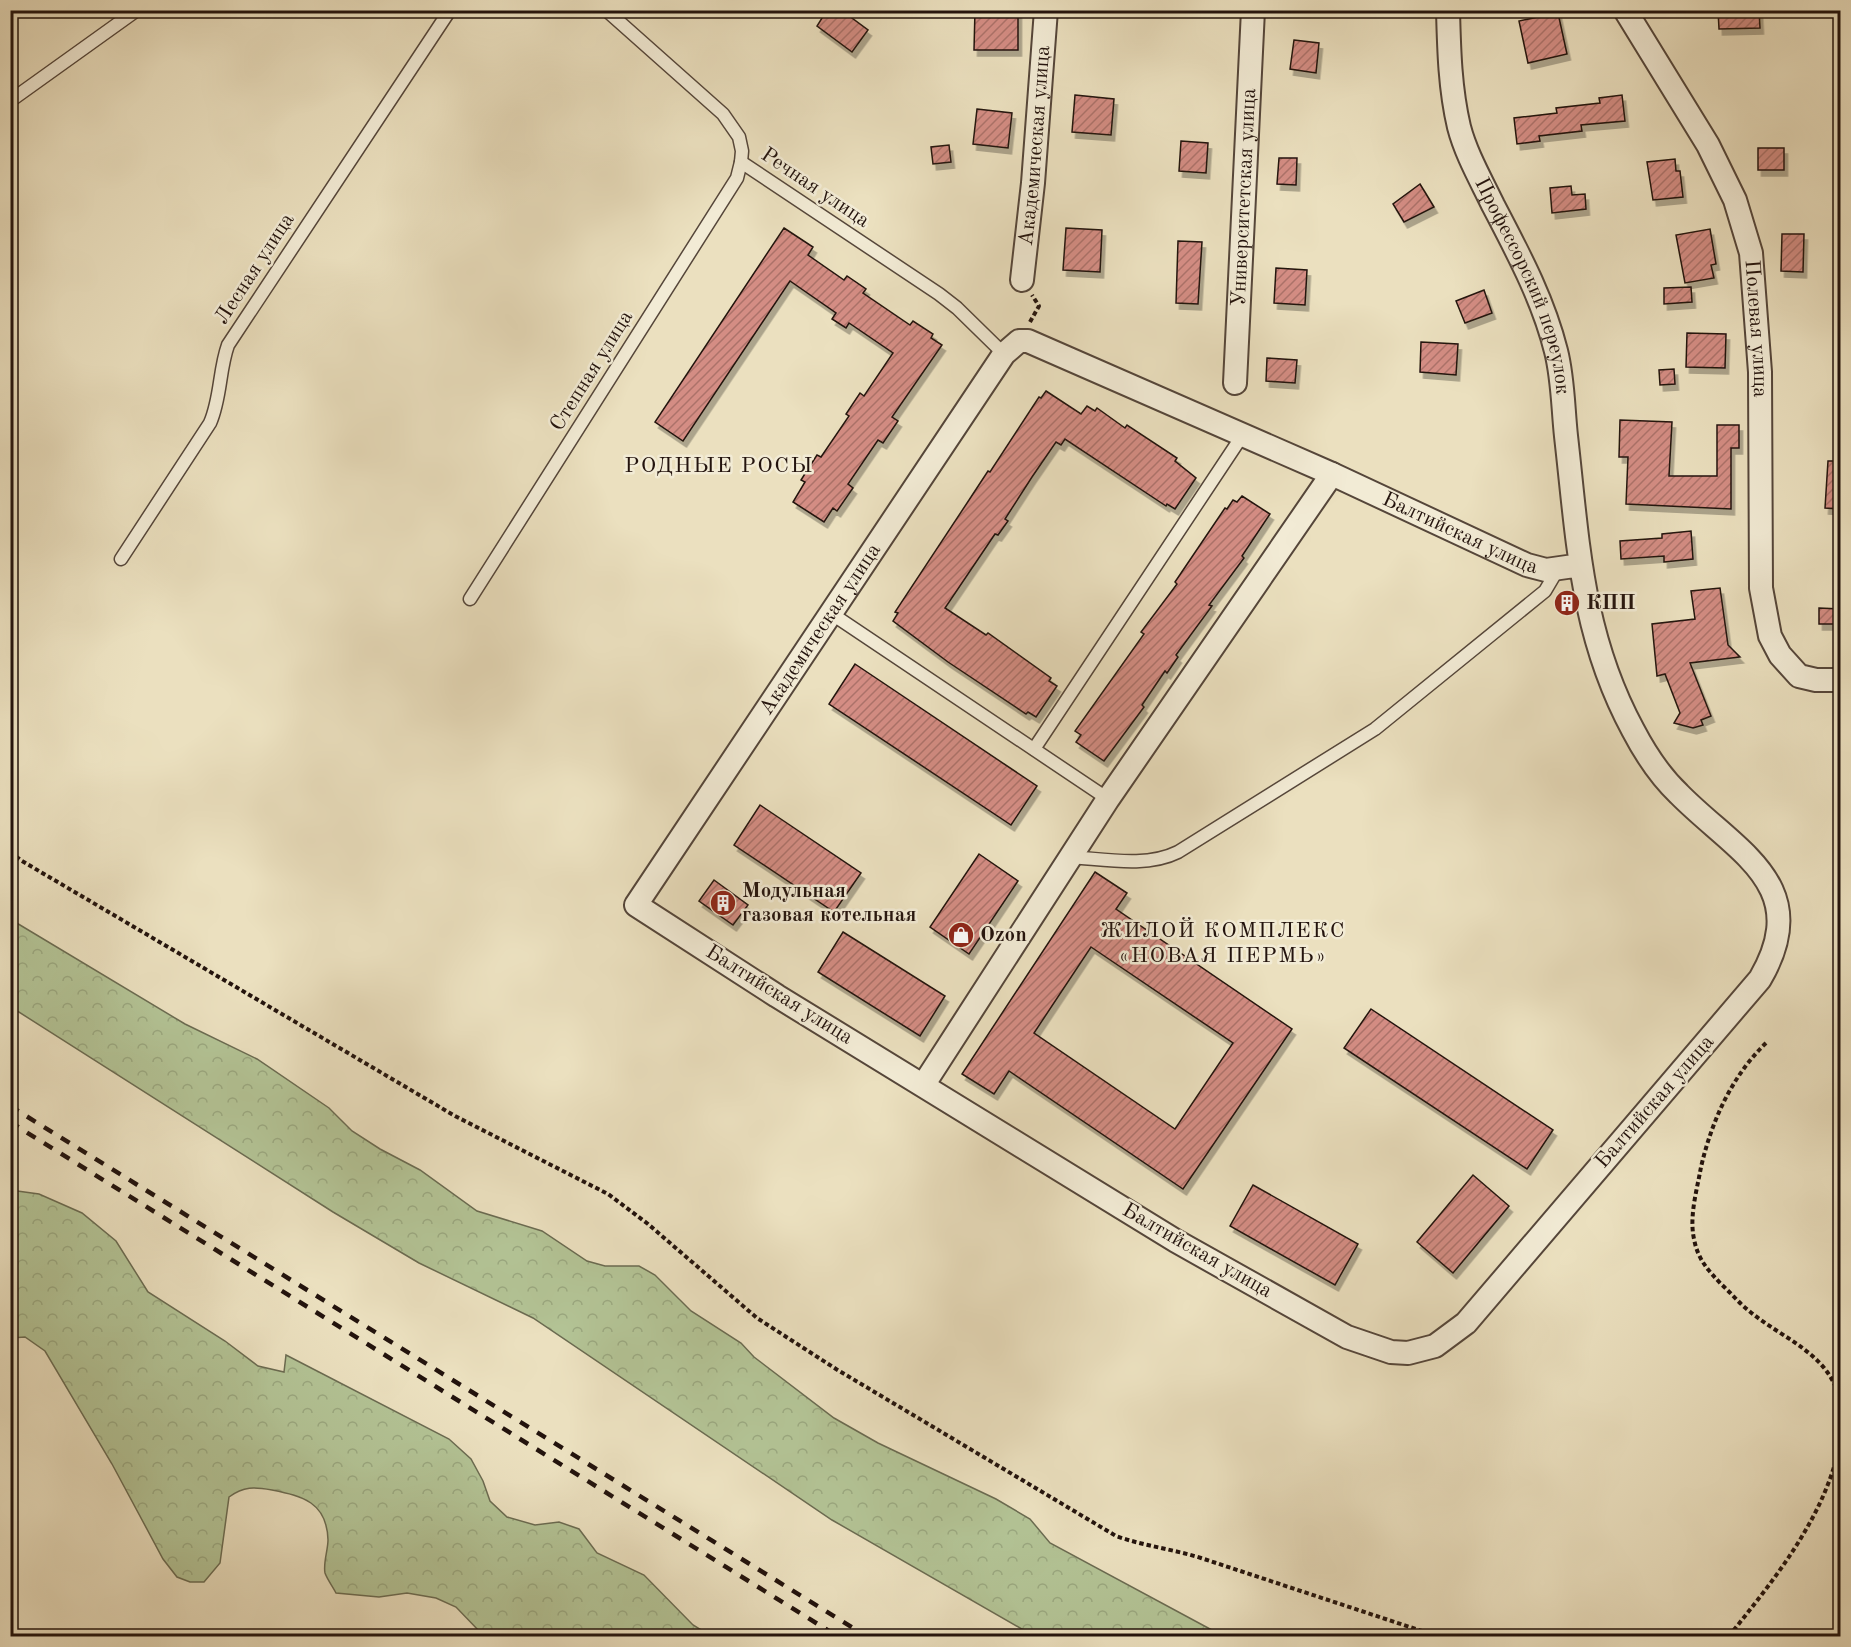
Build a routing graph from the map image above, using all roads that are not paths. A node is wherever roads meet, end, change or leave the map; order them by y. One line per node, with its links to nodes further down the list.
1 (137, 10): 8 (lane)
2 (450, 10): 15 (lane, Лесная улица)
3 (606, 10): 9 (lane, Речная улица)
4 (1046, 10): 10 (street, Академическая улица)
5 (1253, 10): 12 (street, Университетская улица)
6 (1448, 10): 16 (street, Профессорский переулок)
7 (1625, 10): 20 (street, Полевая улица)
8 (10, 101)
9 (741, 162): 11 (lane, Речная улица); 18 (lane, Степная улица)
10 (1022, 280)
11 (1011, 347): 13 (street, Балтийская улица); 19 (street, Академическая улица)
12 (1235, 383)
13 (1242, 436): 14 (street, Балтийская улица); 21 (lane)
14 (1332, 474): 17 (street, Балтийская улица); 22 (street)
15 (121, 560)
16 (1581, 565): 17 (street, Балтийская улица); 25 (street, Балтийская улица)
17 (1558, 569): 23 (lane)
18 (470, 598)
19 (832, 614): 21 (lane); 24 (street, Академическая улица)
20 (1840, 680)
21 (1034, 749): 22 (lane)
22 (1108, 799): 23 (street)
23 (1070, 857): 25 (street)
24 (636, 905): 25 (street, Балтийская улица)
25 (924, 1084)

